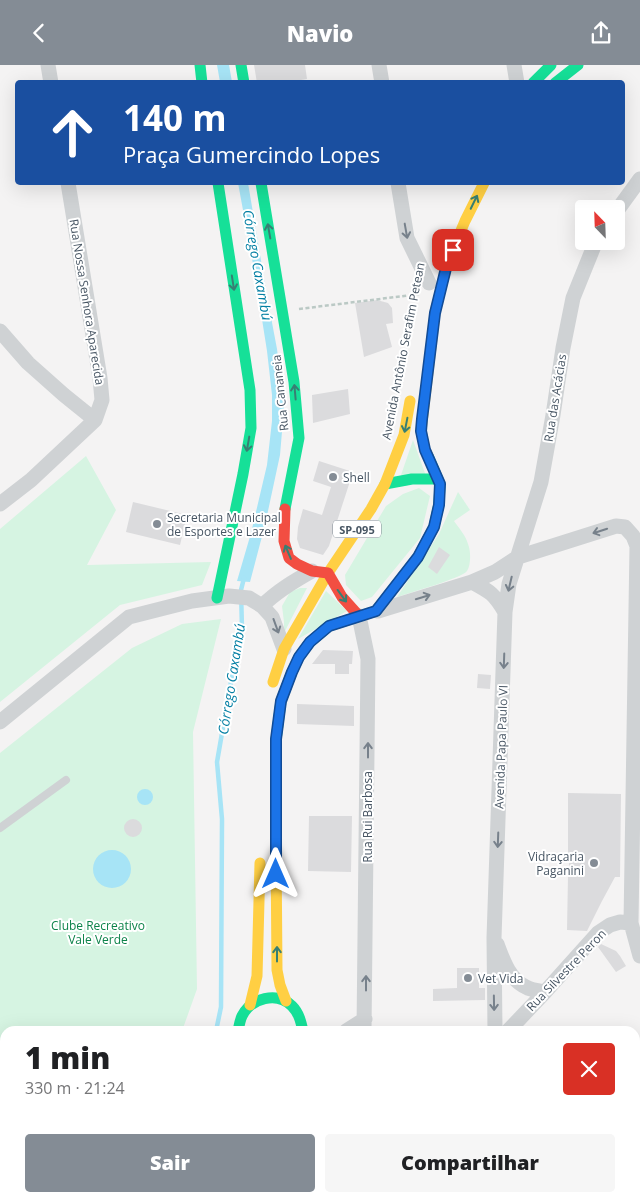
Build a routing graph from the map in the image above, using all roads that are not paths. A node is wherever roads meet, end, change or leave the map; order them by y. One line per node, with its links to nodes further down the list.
1 (48, 65): 8 (street)
2 (200, 65): 9 (main road)
3 (241, 65): 10 (main road)
4 (379, 65): 11 (street)
5 (514, 65): 12 (street)
6 (551, 65): 13 (main road)
7 (578, 65): 14 (main road)
8 (50, 80)
9 (202, 80)
10 (244, 80)
11 (382, 80)
12 (516, 80)
13 (536, 80)
14 (559, 80)
15 (640, 179): 21 (street)
16 (68, 185): 27 (street, Rua Nossa Senhora Aparecida)
17 (218, 185): 35 (main road, one-way to 35)
18 (261, 185): 32 (main road, Rua Cananeia, one-way to 18)
19 (398, 185): 24 (street, one-way to 24)
20 (483, 185): 28 (main road, Avenida Antônio Serafim Petean, one-way to 20)
21 (633, 197)
22 (592, 250): 31 (street, Rua das Acácias)
23 (432, 268): 24 (main road, Avenida Antônio Serafim Petean)
24 (428, 288)
25 (0, 331): 27 (street)
26 (412, 393): 29 (main road, Avenida Antônio Serafim Petean / SP-095, one-way to 29)
27 (95, 420): 30 (street)
28 (438, 479): 29 (main road); 37 (main road)
29 (385, 484): 33 (main road, Avenida Antônio Serafim Petean / SP-095)
30 (0, 504)
31 (518, 557): 34 (street); 38 (street, Avenida Papa Paulo VI, one-way to 38); 46 (street, one-way to 31)
32 (312, 571): 33 (main road, Rua Cananeia); 36 (street)
33 (328, 573): 39 (main road, one-way to 39); 40 (main road, Avenida Antônio Serafim Petean / SP-095)
34 (472, 583): 37 (street, one-way to 34); 38 (street)
35 (223, 597): 36 (street); 42 (street)
36 (256, 602): 40 (street, one-way to 40)
37 (376, 611): 39 (main road)
38 (505, 612): 47 (street, Avenida Papa Paulo VI, one-way to 47)
39 (359, 616): 50 (main road, one-way to 39); 52 (street, Rua Rui Barbosa, one-way to 39)
40 (284, 649): 41 (main road, Avenida Antônio Serafim Petean / SP-095)
41 (270, 691)
42 (0, 722)
43 (66, 780): 44 (lane)
44 (0, 828)
45 (260, 849): 51 (main road)
46 (631, 923): 48 (street); 49 (street, Rua Silvestre Peron)
47 (494, 938): 49 (street, Avenida Papa Paulo VI); 55 (street, Avenida Papa Paulo VI, one-way to 55)
48 (640, 955)
49 (545, 992): 56 (street, Rua Silvestre Peron)
50 (290, 1004): 51 (main road); 54 (main road)
51 (250, 1005): 53 (main road)
52 (365, 1025)
53 (239, 1026)
54 (303, 1026)
55 (495, 1026)
56 (513, 1026)

